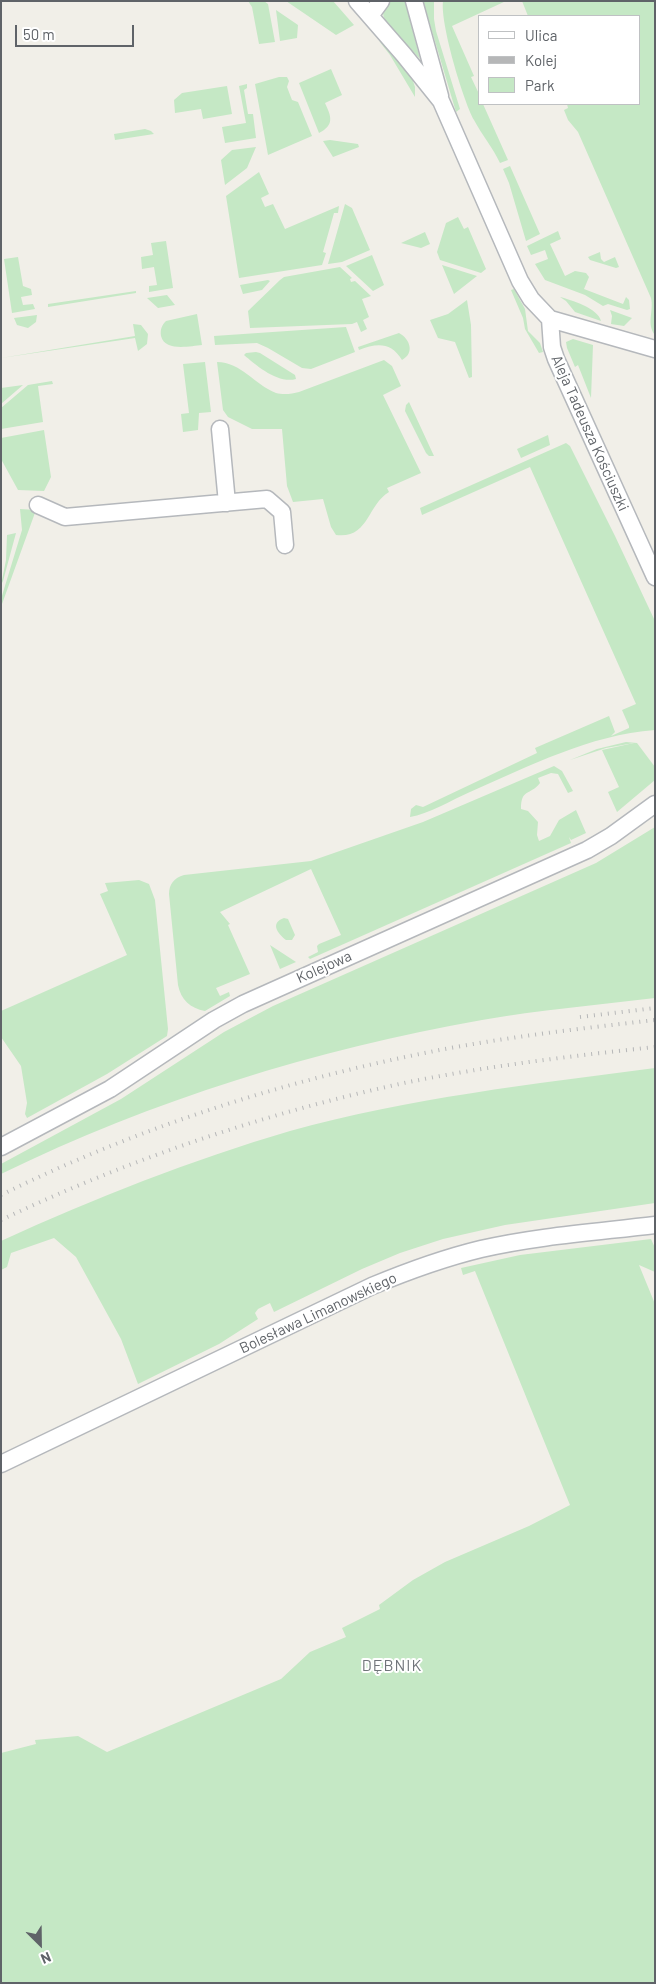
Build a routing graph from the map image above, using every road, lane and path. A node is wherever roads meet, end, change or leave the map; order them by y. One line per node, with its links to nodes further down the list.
1 (357, 1): 4 (street)
2 (381, 1): 4 (street)
3 (414, 1): 5 (street)
4 (370, 16): 5 (street)
5 (441, 101): 6 (street)
6 (550, 319): 7 (street); 12 (street, Aleja Tadeusza Kościuszki)
7 (655, 349)
8 (220, 429): 9 (street)
9 (227, 503): 10 (street); 11 (street)
10 (38, 505)
11 (285, 545)
12 (655, 577)
13 (655, 804): 14 (street, Kolejowa)
14 (1, 1147)
15 (655, 1225): 16 (street, Bolesława Limanowskiego)
16 (1, 1464)

